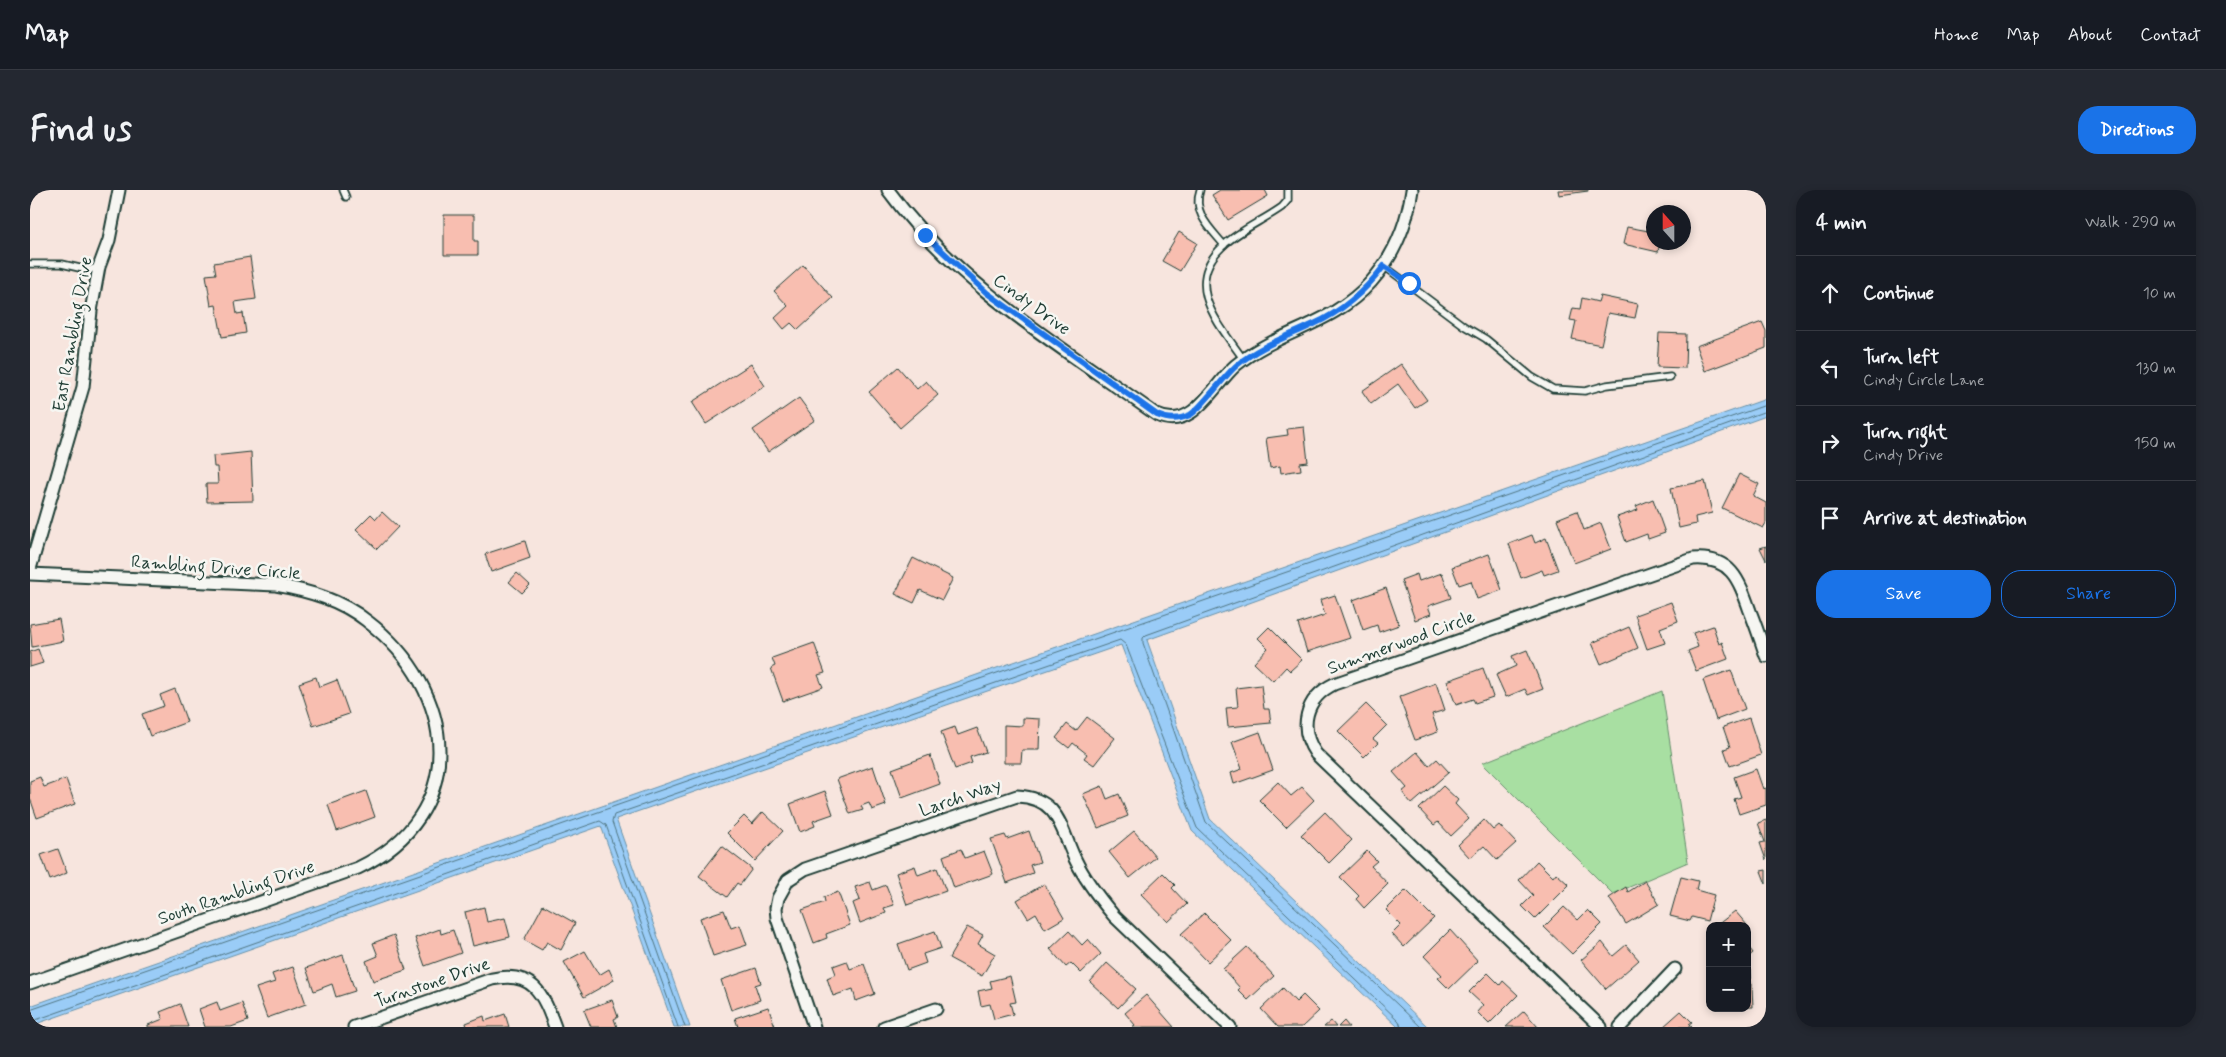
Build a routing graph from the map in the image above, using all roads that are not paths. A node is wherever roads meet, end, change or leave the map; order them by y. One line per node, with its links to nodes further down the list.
1 (119, 190): 11 (street, East Rambling Drive)
2 (343, 190): 7 (lane)
3 (888, 190): 12 (street, Cindy Drive)
4 (1200, 190): 8 (lane)
5 (1288, 190): 8 (lane)
6 (1412, 190): 10 (street)
7 (346, 197)
8 (1224, 245): 12 (lane)
9 (30, 264): 11 (lane)
10 (1384, 266): 12 (street); 13 (lane)
11 (99, 267): 14 (street, East Rambling Drive)
12 (1244, 360)
13 (1670, 377)
14 (30, 569)
15 (30, 574): 17 (street, Rambling Drive Circle)
16 (1766, 656): 26 (street, Summerwood Circle)
17 (429, 801): 19 (street, South Rambling Drive)
18 (1675, 969): 27 (street)
19 (30, 982)
20 (936, 1009): 24 (street)
21 (354, 1027): 22 (street, Turnstone Drive)
22 (555, 1027)
23 (814, 1027): 25 (street, Larch Way)
24 (884, 1027)
25 (1230, 1027)
26 (1601, 1027)
27 (1620, 1027)

